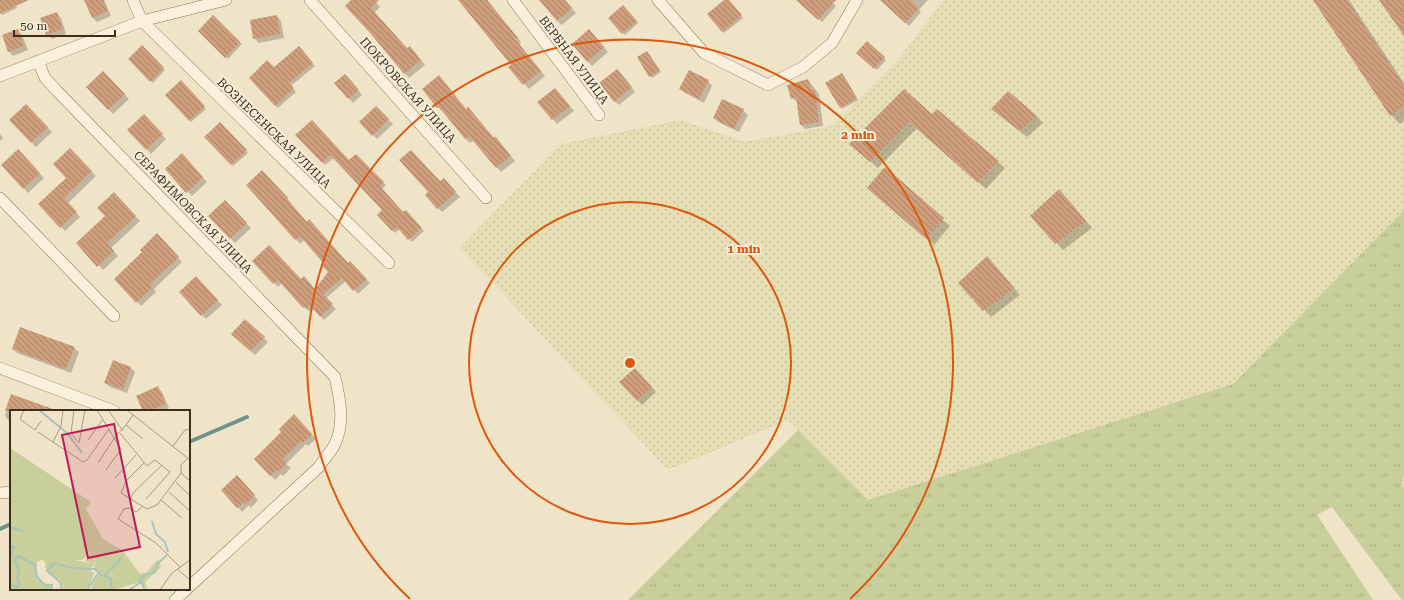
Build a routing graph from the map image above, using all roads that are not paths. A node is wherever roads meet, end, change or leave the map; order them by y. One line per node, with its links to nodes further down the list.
1 (133, 0): 7 (street)
2 (226, 0): 7 (street)
3 (310, 0): 12 (street, ПОКРОВСКАЯ УЛИЦА)
4 (513, 0): 10 (street, ВЕРБНАЯ УЛИЦА)
5 (658, 0): 6 (street)
6 (857, 0)
7 (142, 21): 8 (street); 13 (street, ВОЗНЕСЕНСКАЯ УЛИЦА)
8 (38, 61): 9 (street); 19 (street, СЕРАФИМОВСКАЯ УЛИЦА)
9 (0, 76)
10 (599, 116)
11 (0, 198): 14 (street)
12 (486, 198)
13 (389, 263)
14 (114, 316)
15 (0, 368): 16 (street)
16 (111, 410)
17 (10, 492): 18 (street)
18 (0, 493)
19 (190, 586)
20 (186, 590): 21 (street)
21 (175, 600)

